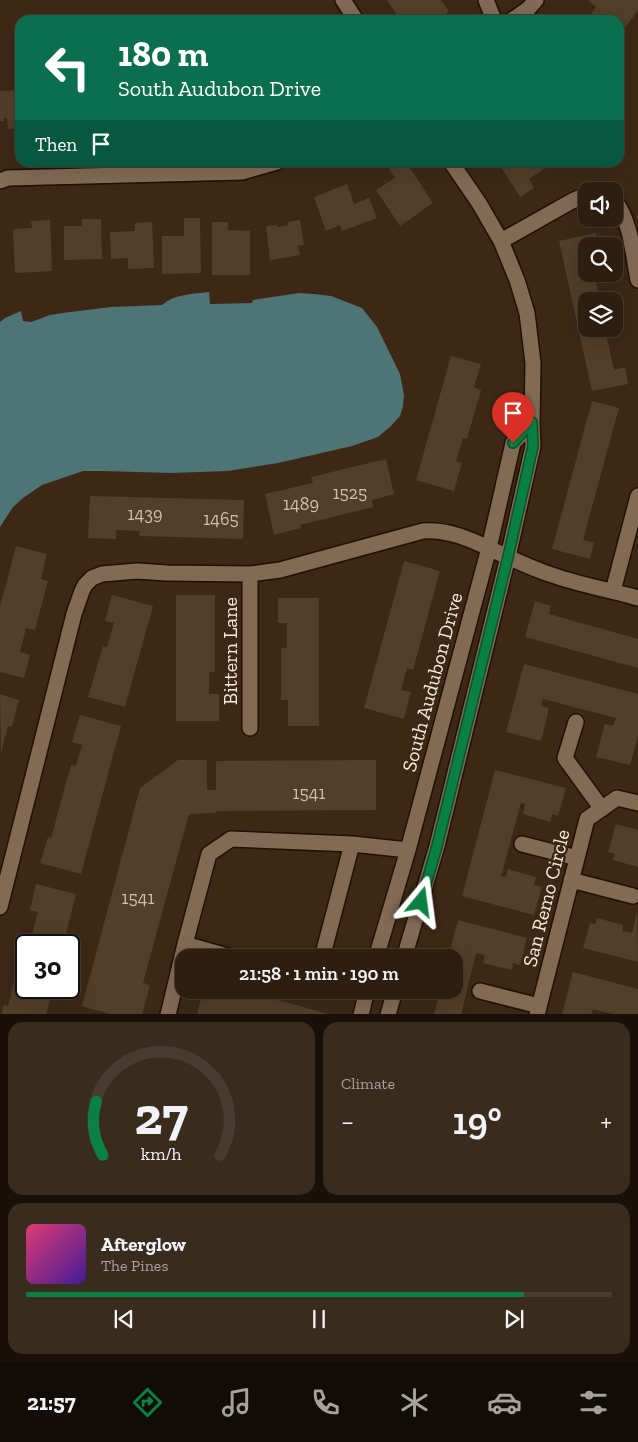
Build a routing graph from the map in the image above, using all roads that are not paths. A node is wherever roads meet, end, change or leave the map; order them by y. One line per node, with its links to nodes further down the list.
1 (343, 0): 4 (street)
2 (486, 0): 5 (street)
3 (536, 0): 6 (street)
4 (353, 15)
5 (492, 15)
6 (519, 15)
7 (259, 167): 9 (street)
8 (454, 167): 12 (street, South Audubon Drive)
9 (0, 181)
10 (578, 198): 12 (street)
11 (623, 213): 13 (street)
12 (501, 241): 14 (street, South Audubon Drive)
13 (638, 280)
14 (532, 422): 16 (street, South Audubon Drive); 17 (street, South Audubon Drive)
15 (638, 496): 19 (street)
16 (489, 548): 17 (street); 18 (street); 27 (street, South Audubon Drive)
17 (508, 557): 19 (street); 36 (street, South Audubon Drive)
18 (250, 574): 22 (street, Bittern Lane); 31 (street)
19 (612, 591): 20 (street)
20 (638, 598)
21 (576, 722): 24 (street)
22 (250, 728)
23 (638, 803): 24 (street, San Remo Circle)
24 (602, 809): 28 (street, San Remo Circle)
25 (352, 844): 27 (street); 32 (street); 34 (street)
26 (522, 844): 28 (street)
27 (408, 850): 35 (street, South Audubon Drive)
28 (577, 858): 29 (street, San Remo Circle)
29 (571, 880): 30 (street); 40 (street, San Remo Circle)
30 (633, 896)
31 (0, 907)
32 (186, 944): 33 (street); 41 (street)
33 (203, 949)
34 (324, 949)
35 (379, 949)
36 (407, 949)
37 (480, 991): 40 (street)
38 (365, 999): 42 (street)
39 (392, 999): 43 (street)
40 (538, 1010)
41 (168, 1014)
42 (361, 1014)
43 (388, 1014)

